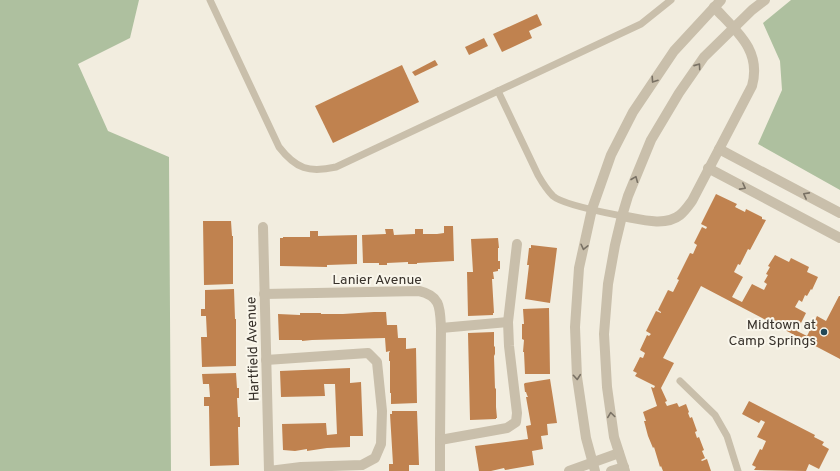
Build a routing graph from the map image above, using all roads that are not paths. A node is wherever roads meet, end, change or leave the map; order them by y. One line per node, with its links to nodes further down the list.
1 (210, 0): 6 (lane)
2 (671, 0): 6 (lane)
3 (765, 0): 5 (street)
4 (718, 4): 5 (street); 9 (street, one-way to 9)
5 (733, 28): 7 (street); 11 (street, one-way to 5)
6 (498, 91): 9 (lane)
7 (719, 149): 8 (street); 10 (street, one-way to 7)
8 (708, 168): 11 (street); 13 (street, one-way to 13)
9 (592, 209): 11 (lane); 22 (street, one-way to 22)
10 (840, 213)
11 (622, 216): 21 (street, one-way to 11)
12 (263, 227): 15 (street, Hartfield Avenue)
13 (840, 238)
14 (517, 244): 16 (street)
15 (264, 294): 17 (street, Lanier Avenue); 18 (street, Hartfield Avenue)
16 (508, 322): 17 (street); 20 (street)
17 (441, 328): 20 (street, Lanier Avenue)
18 (266, 360): 24 (street, Hartfield Avenue); 24 (street)
19 (680, 380): 28 (lane)
20 (440, 440): 25 (street, Lanier Avenue)
21 (619, 453): 22 (street); 23 (street)
22 (594, 467): 26 (street)
23 (625, 469): 27 (street)
24 (269, 471)
25 (440, 471)
26 (569, 471)
27 (611, 471)
28 (738, 471)

